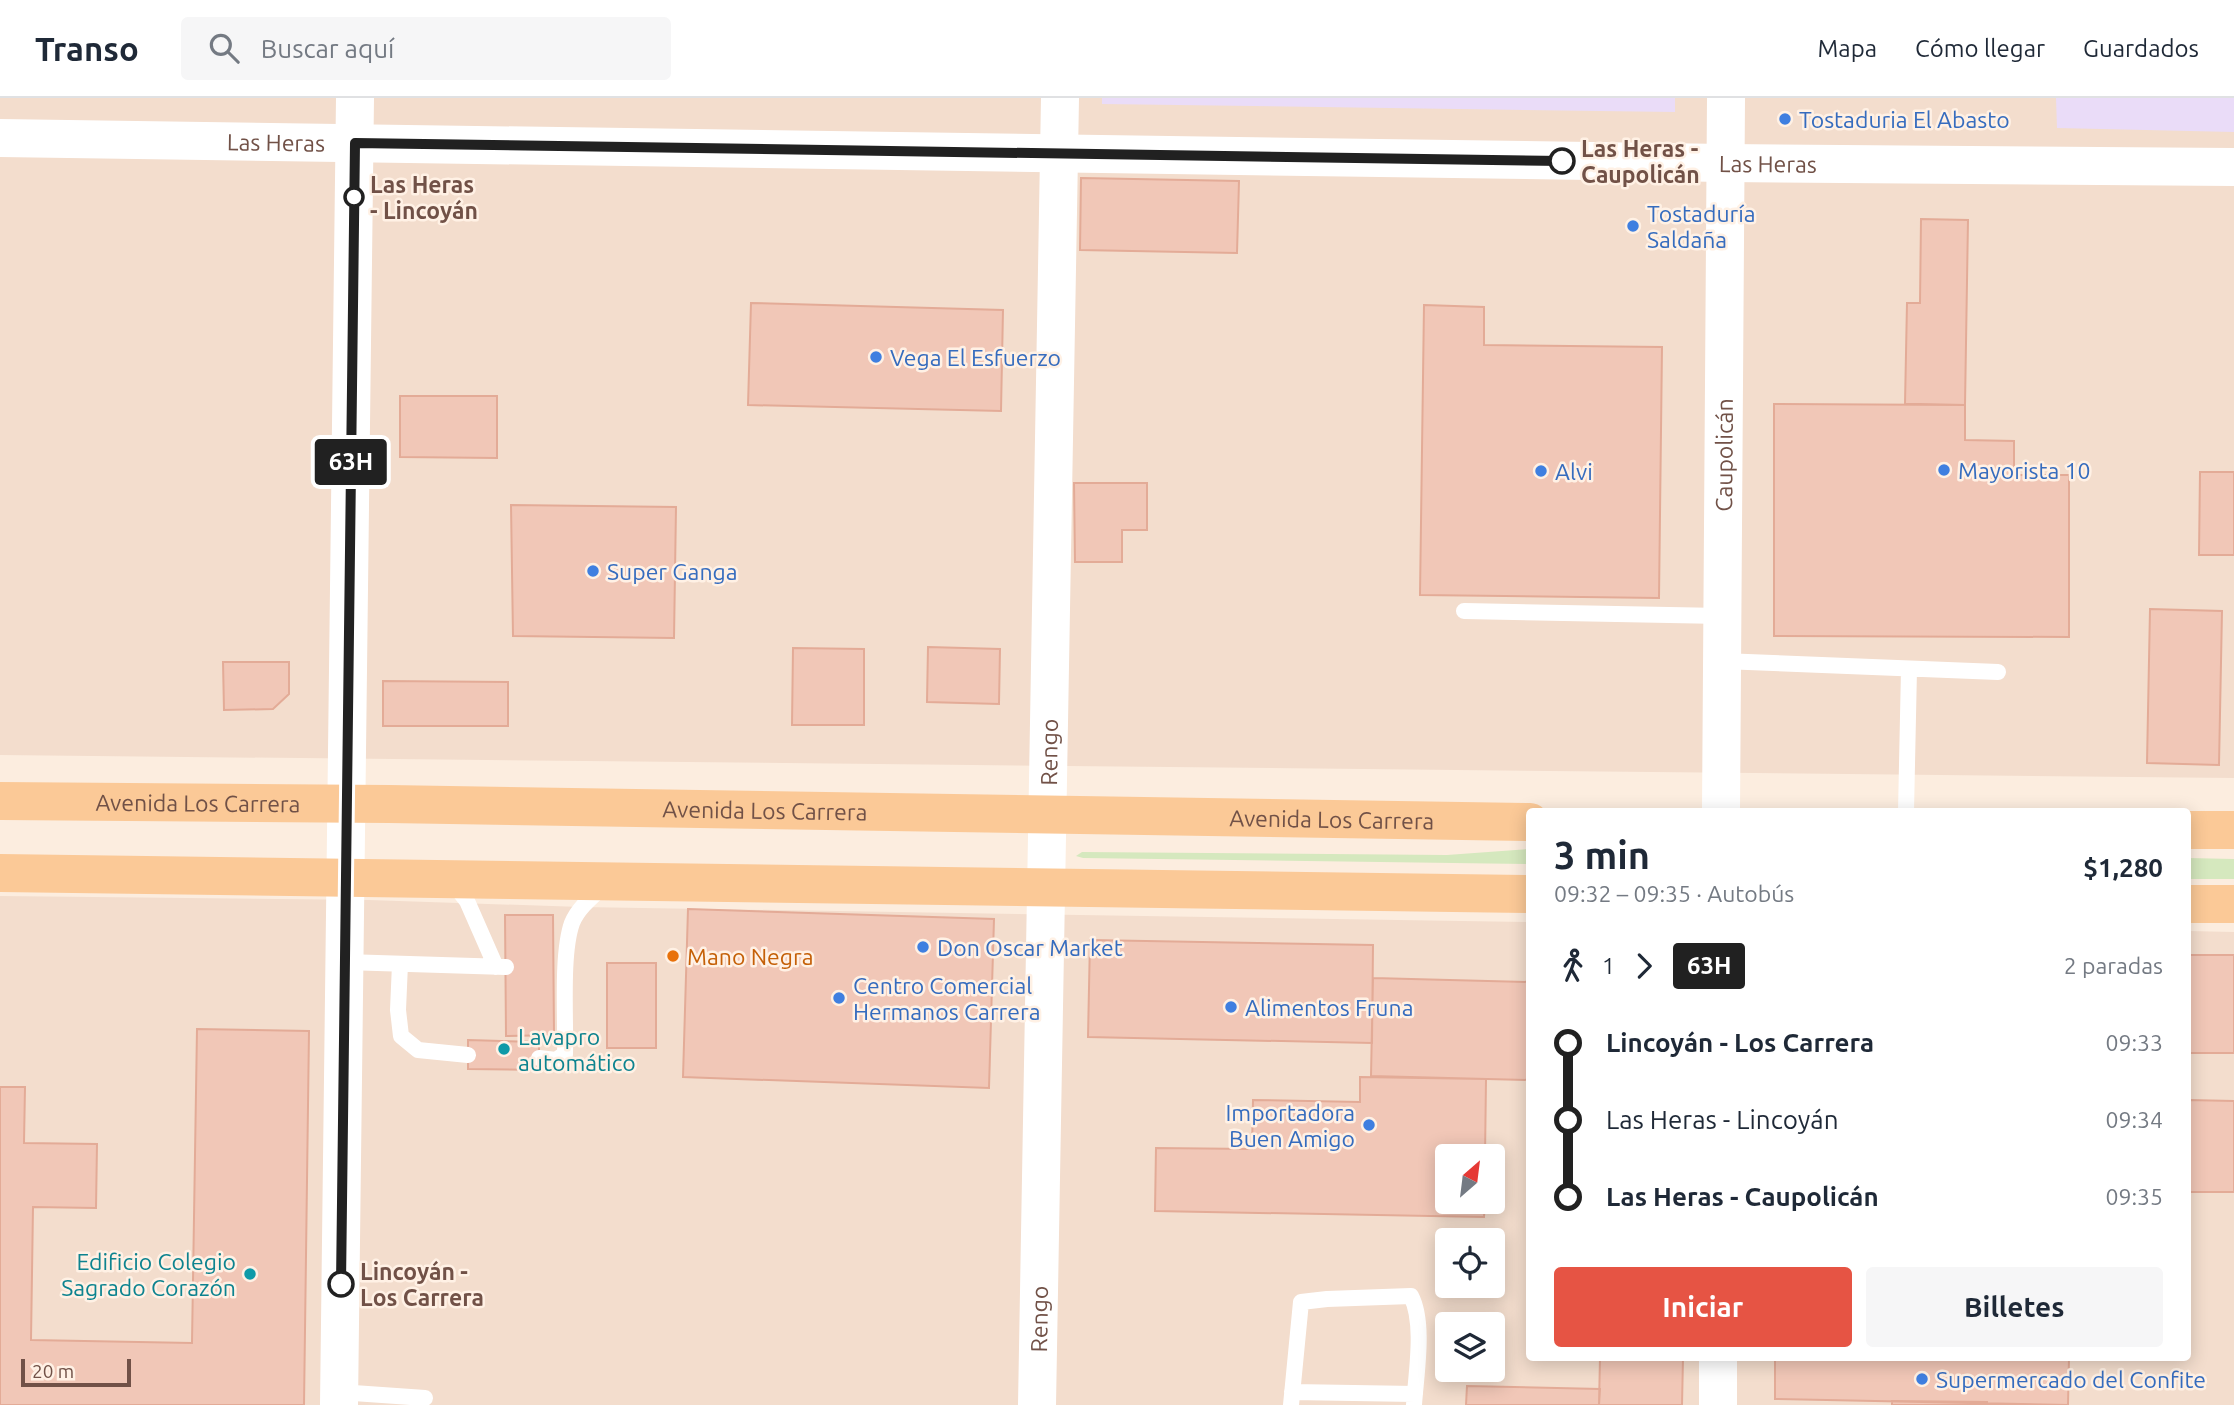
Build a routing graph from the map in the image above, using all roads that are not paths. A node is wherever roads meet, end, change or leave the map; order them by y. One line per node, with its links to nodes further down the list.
1 (355, 98): 5 (street)
2 (1060, 98): 6 (street, Rengo)
3 (1726, 98): 7 (street, Caupolicán)
4 (0, 138): 5 (street, Las Heras)
5 (355, 143): 6 (street, Las Heras); 15 (street)
6 (1060, 152): 7 (street, Las Heras); 18 (street, Rengo)
7 (1725, 163): 8 (street, Las Heras); 10 (street, Caupolicán)
8 (2234, 167)
9 (1464, 611): 10 (lane)
10 (1722, 616): 11 (street, Caupolicán)
11 (1722, 661): 12 (lane); 16 (street, Caupolicán)
12 (1909, 669): 13 (lane); 17 (lane)
13 (1998, 672)
14 (0, 801): 15 (main road, Avenida Los Carrera)
15 (347, 804): 18 (main road, Avenida Los Carrera); 23 (street)
16 (1721, 808)
17 (1906, 808)
18 (1047, 814): 19 (main road, Avenida Los Carrera); 26 (street, Rengo)
19 (1526, 822)
20 (2191, 830): 21 (main road)
21 (2234, 831)
22 (0, 873): 23 (main road)
23 (346, 879): 24 (main road); 31 (street)
24 (450, 880): 25 (main road); 32 (lane)
25 (608, 882): 26 (main road); 30 (lane)
26 (1045, 887): 27 (main road); 41 (street, Rengo)
27 (1526, 894)
28 (2191, 904): 29 (main road)
29 (2234, 904)
30 (566, 949): 33 (lane); 35 (lane)
31 (345, 962): 32 (lane); 39 (street)
32 (400, 964): 34 (lane)
33 (553, 965)
34 (468, 1055)
35 (539, 1058)
36 (1718, 1361): 42 (street)
37 (425, 1398): 39 (lane)
38 (1291, 1398): 40 (lane); 40 (lane)
39 (339, 1399)
40 (1415, 1400)
41 (1037, 1405)
42 (1718, 1405)

